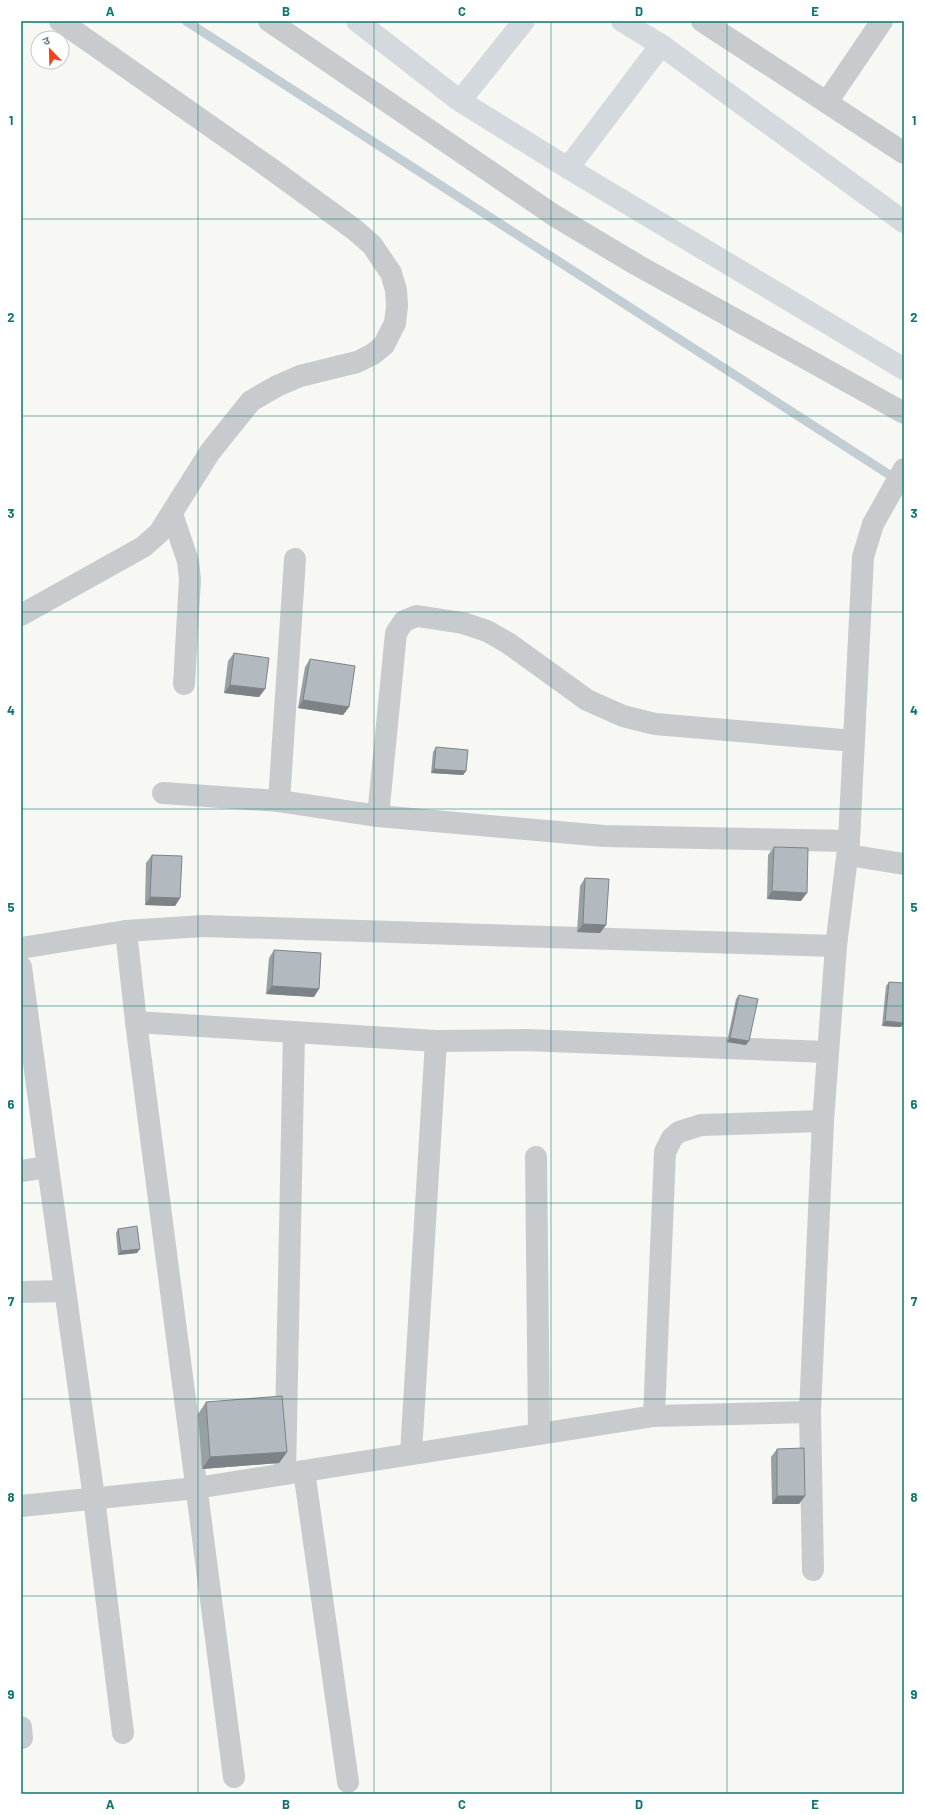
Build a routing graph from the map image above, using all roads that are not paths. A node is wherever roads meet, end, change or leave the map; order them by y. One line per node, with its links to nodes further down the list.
1 (60, 21): 17 (street)
2 (269, 21): 15 (street)
3 (357, 21): 9 (main road)
4 (524, 21): 9 (main road)
5 (622, 21): 8 (main road)
6 (702, 21): 10 (street)
7 (882, 21): 10 (street)
8 (662, 45): 12 (main road); 13 (main road)
9 (460, 101): 12 (main road)
10 (826, 102): 11 (street)
11 (904, 153)
12 (568, 168): 14 (main road)
13 (904, 222)
14 (904, 369)
15 (904, 413)
16 (904, 469): 21 (street)
17 (172, 514): 19 (street); 20 (street)
18 (295, 558): 23 (street)
19 (21, 615)
20 (184, 684)
21 (854, 741): 24 (street); 25 (street)
22 (163, 793): 23 (street)
23 (279, 801): 24 (street)
24 (378, 816): 25 (street)
25 (849, 848): 26 (street); 28 (street)
26 (904, 864)
27 (126, 931): 28 (street); 29 (street); 31 (street)
28 (836, 946): 34 (street)
29 (21, 948)
30 (21, 967): 37 (street)
31 (136, 1022): 32 (street); 46 (street)
32 (294, 1032): 33 (street); 45 (street)
33 (436, 1040): 34 (street); 44 (street)
34 (827, 1052): 35 (street)
35 (823, 1121): 41 (street); 42 (street)
36 (536, 1157): 43 (street)
37 (48, 1167): 38 (street); 39 (street)
38 (21, 1171)
39 (65, 1291): 40 (street); 47 (street)
40 (21, 1292)
41 (810, 1412): 42 (street); 49 (street)
42 (654, 1416): 43 (street)
43 (539, 1433): 44 (street)
44 (411, 1453): 45 (street)
45 (294, 1472): 46 (street); 52 (street)
46 (196, 1488): 47 (street); 51 (street)
47 (94, 1498): 48 (street); 50 (street)
48 (21, 1506)
49 (812, 1570)
50 (123, 1733)
51 (234, 1777)
52 (348, 1782)

